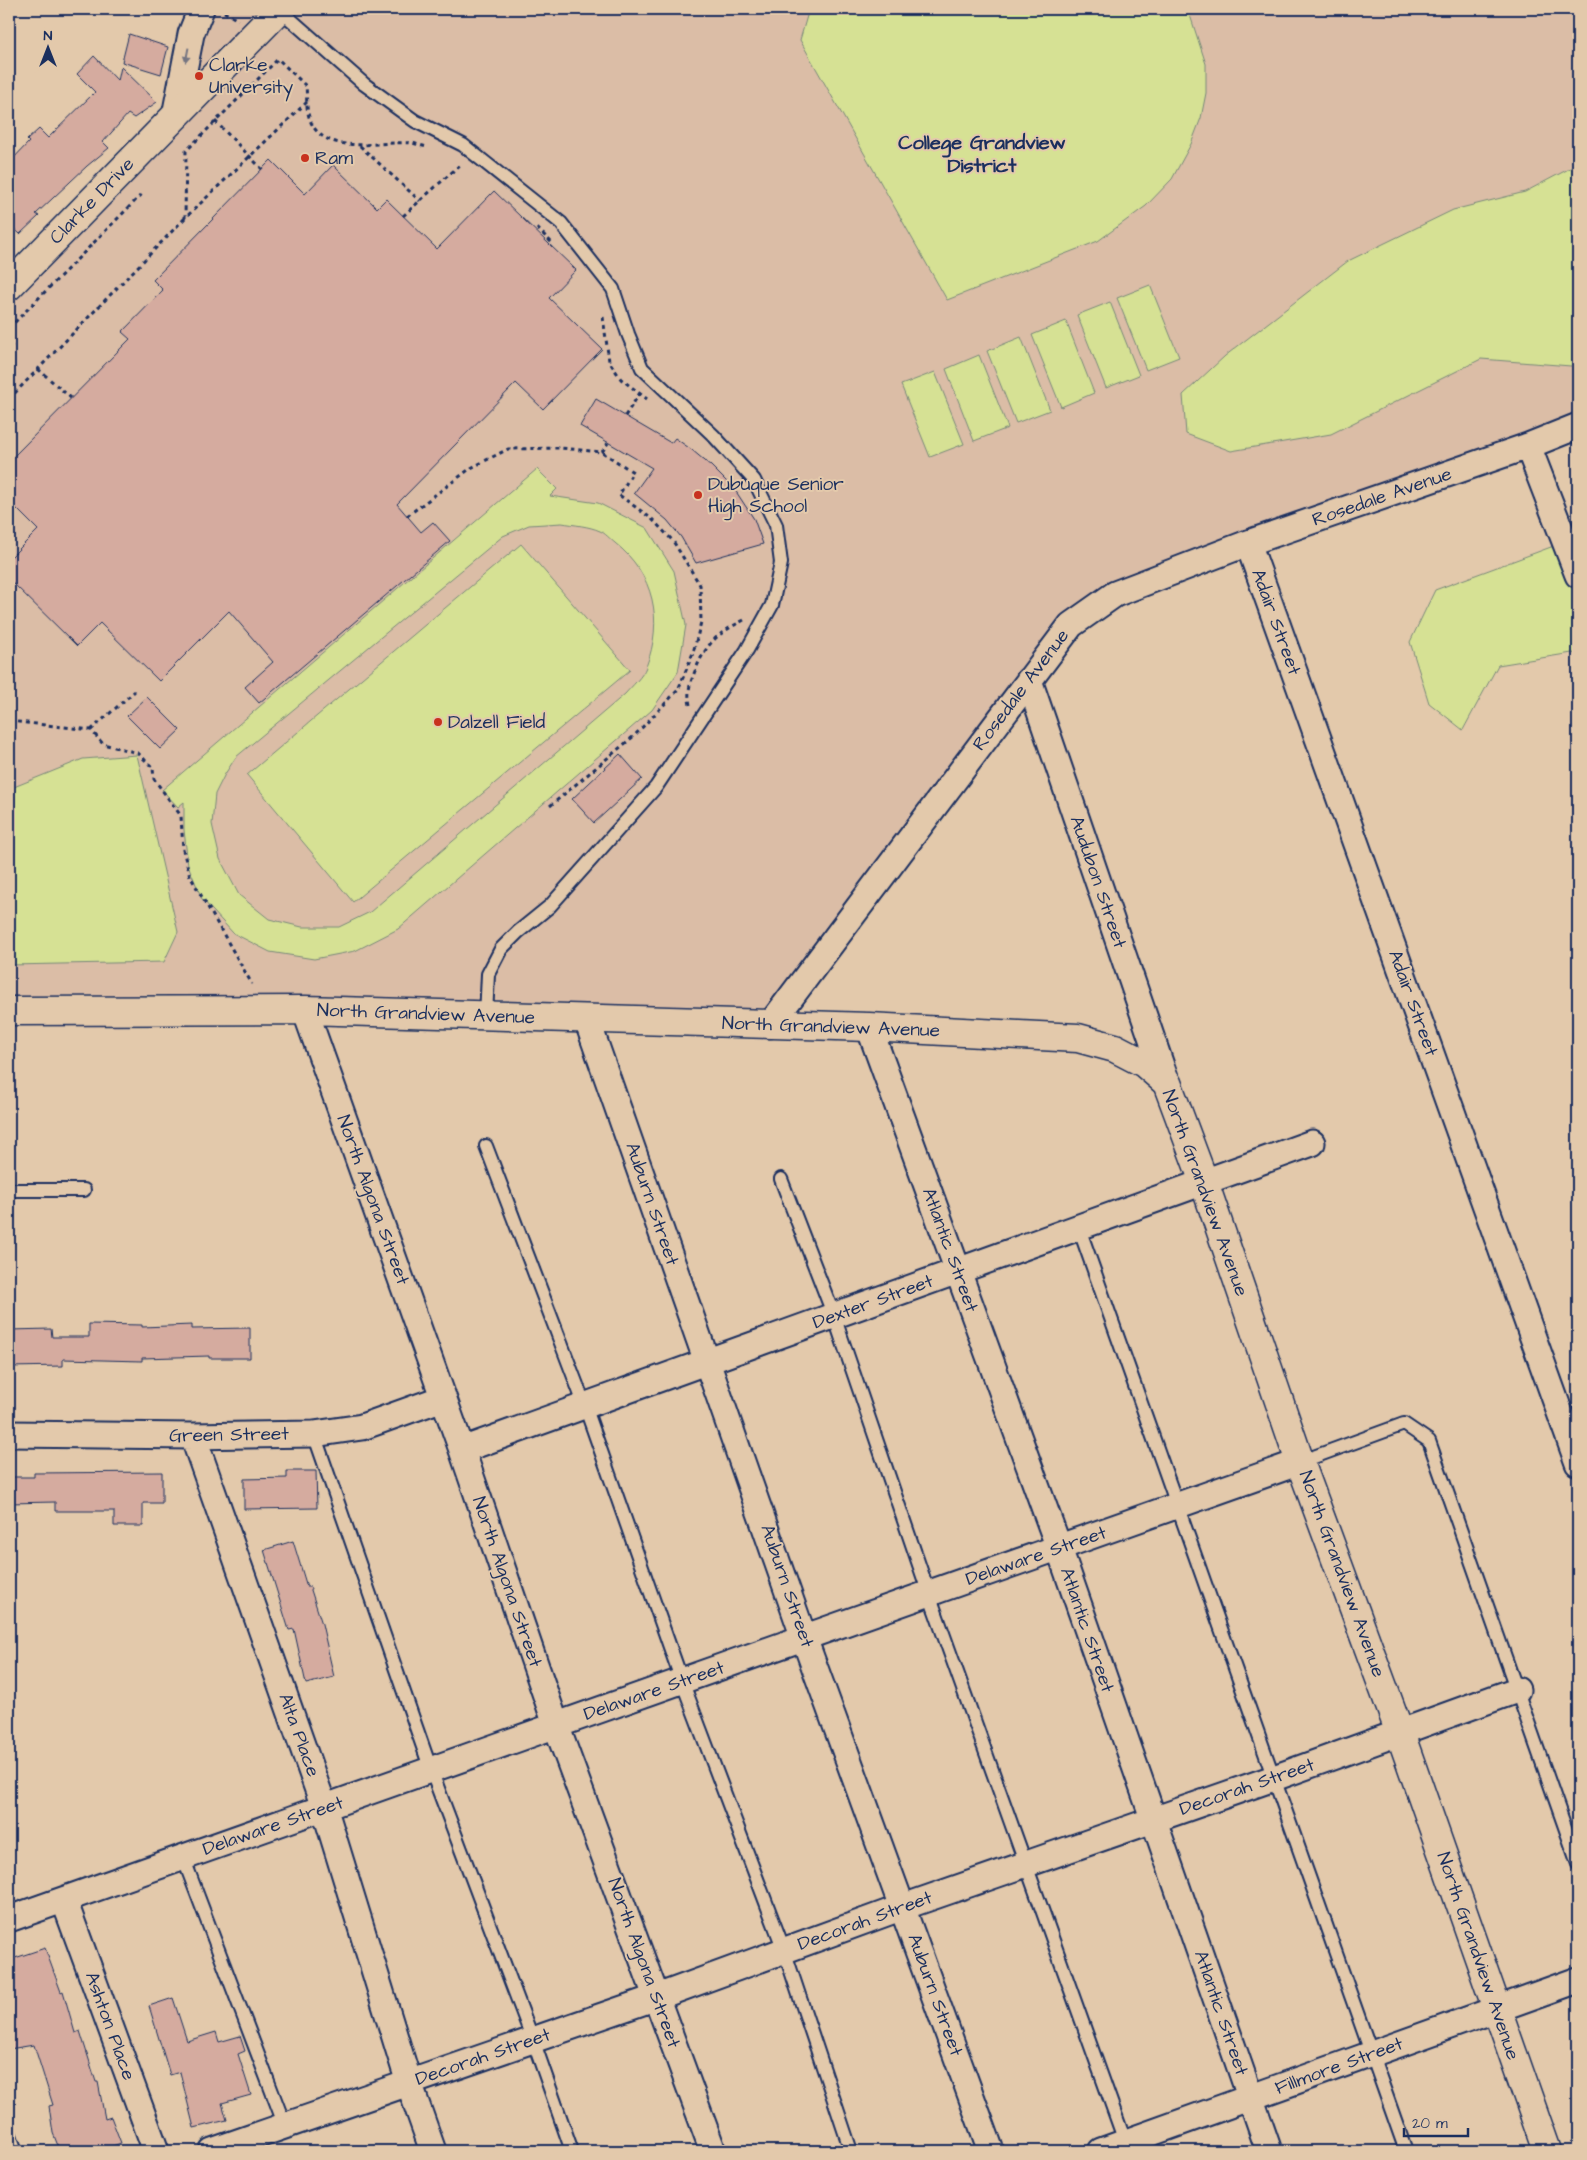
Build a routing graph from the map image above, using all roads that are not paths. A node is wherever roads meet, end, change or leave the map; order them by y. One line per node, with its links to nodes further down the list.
1 (201, 9): 3 (street, one-way to 3)
2 (280, 9): 3 (street, Clarke Drive); 12 (lane)
3 (175, 116): 4 (street, Clarke Drive)
4 (9, 286)
5 (1578, 426): 6 (street, Rosedale Avenue)
6 (1528, 446): 7 (street, Rosedale Avenue); 8 (street)
7 (1248, 544): 9 (street, Rosedale Avenue); 34 (street, Adair Street)
8 (1578, 575)
9 (1029, 680): 14 (street, Rosedale Avenue); 16 (street, Audubon Street)
10 (305, 1010): 11 (street, North Grandview Avenue); 12 (street, North Grandview Avenue); 27 (street, North Algona Street)
11 (9, 1011)
12 (486, 1016): 13 (street, North Grandview Avenue)
13 (587, 1020): 14 (street, North Grandview Avenue); 26 (street, Auburn Street)
14 (770, 1025): 15 (street, North Grandview Avenue)
15 (869, 1027): 16 (street, North Grandview Avenue); 24 (street, Atlantic Street)
16 (1167, 1083): 20 (street, North Grandview Avenue)
17 (1312, 1143): 20 (street, Dexter Street)
18 (486, 1146): 28 (lane)
19 (781, 1179): 25 (lane)
20 (1204, 1182): 23 (street, Dexter Street); 33 (street, North Grandview Avenue)
21 (9, 1190): 22 (lane)
22 (84, 1190)
23 (1079, 1228): 24 (street, Dexter Street); 35 (lane)
24 (957, 1271): 25 (street, Dexter Street); 36 (street, Atlantic Street)
25 (834, 1316): 26 (street, Dexter Street); 37 (lane)
26 (708, 1361): 28 (street, Dexter Street); 38 (street, Auburn Street)
27 (443, 1398): 30 (street, Green Street); 32 (street, North Algona Street)
28 (584, 1406): 32 (street, Dexter Street); 39 (lane)
29 (9, 1434): 31 (street, Green Street)
30 (314, 1434): 31 (street, Green Street); 43 (lane)
31 (193, 1436): 45 (street, Alta Place)
32 (462, 1450): 41 (street, North Algona Street)
33 (1300, 1462): 35 (street, Delaware Street); 40 (lane); 42 (street, North Grandview Avenue)
34 (1578, 1463)
35 (1178, 1506): 36 (street, Delaware Street); 44 (lane)
36 (1059, 1548): 37 (street, Delaware Street); 46 (street, Atlantic Street)
37 (929, 1594): 38 (street, Delaware Street); 48 (lane)
38 (804, 1638): 39 (street, Delaware Street); 51 (street, Auburn Street)
39 (682, 1681): 41 (street, Delaware Street); 53 (lane)
40 (1517, 1690): 42 (street, Decorah Street); 49 (lane)
41 (556, 1725): 43 (street, Delaware Street); 55 (street, North Algona Street)
42 (1400, 1733): 44 (street, Decorah Street); 56 (street, North Grandview Avenue)
43 (431, 1770): 45 (street, Delaware Street); 57 (lane)
44 (1274, 1778): 46 (street, Decorah Street); 58 (lane)
45 (324, 1808): 47 (street, Delaware Street); 59 (street, Alta Place)
46 (1154, 1820): 48 (street, Decorah Street); 60 (street, Atlantic Street)
47 (183, 1857): 50 (street, Delaware Street); 61 (lane)
48 (1026, 1864): 51 (street, Decorah Street); 63 (lane)
49 (1578, 1864)
50 (64, 1900): 52 (street, Delaware Street); 65 (street, Ashton Place)
51 (903, 1907): 53 (street, Decorah Street); 71 (street, Auburn Street)
52 (9, 1919)
53 (784, 1950): 55 (street, Decorah Street); 70 (lane)
54 (1578, 1980): 56 (street, Fillmore Street)
55 (657, 1997): 57 (street, Decorah Street); 69 (street, North Algona Street)
56 (1496, 2009): 58 (street, Fillmore Street); 75 (street, North Grandview Avenue)
57 (533, 2040): 59 (street, Decorah Street); 68 (lane)
58 (1372, 2054): 60 (street, Fillmore Street); 74 (lane)
59 (409, 2083): 61 (street, Decorah Street); 67 (street, Alta Place)
60 (1250, 2097): 63 (street, Fillmore Street); 73 (street, Atlantic Street)
61 (285, 2126): 66 (street, Decorah Street)
62 (9, 2133): 64 (lane)
63 (1127, 2147): 72 (street, Fillmore Street)
64 (16, 2151)
65 (156, 2151)
66 (212, 2151)
67 (433, 2151)
68 (572, 2151)
69 (713, 2151)
70 (851, 2151)
71 (991, 2151)
72 (1101, 2151)
73 (1269, 2151)
74 (1406, 2151)
75 (1547, 2151)

